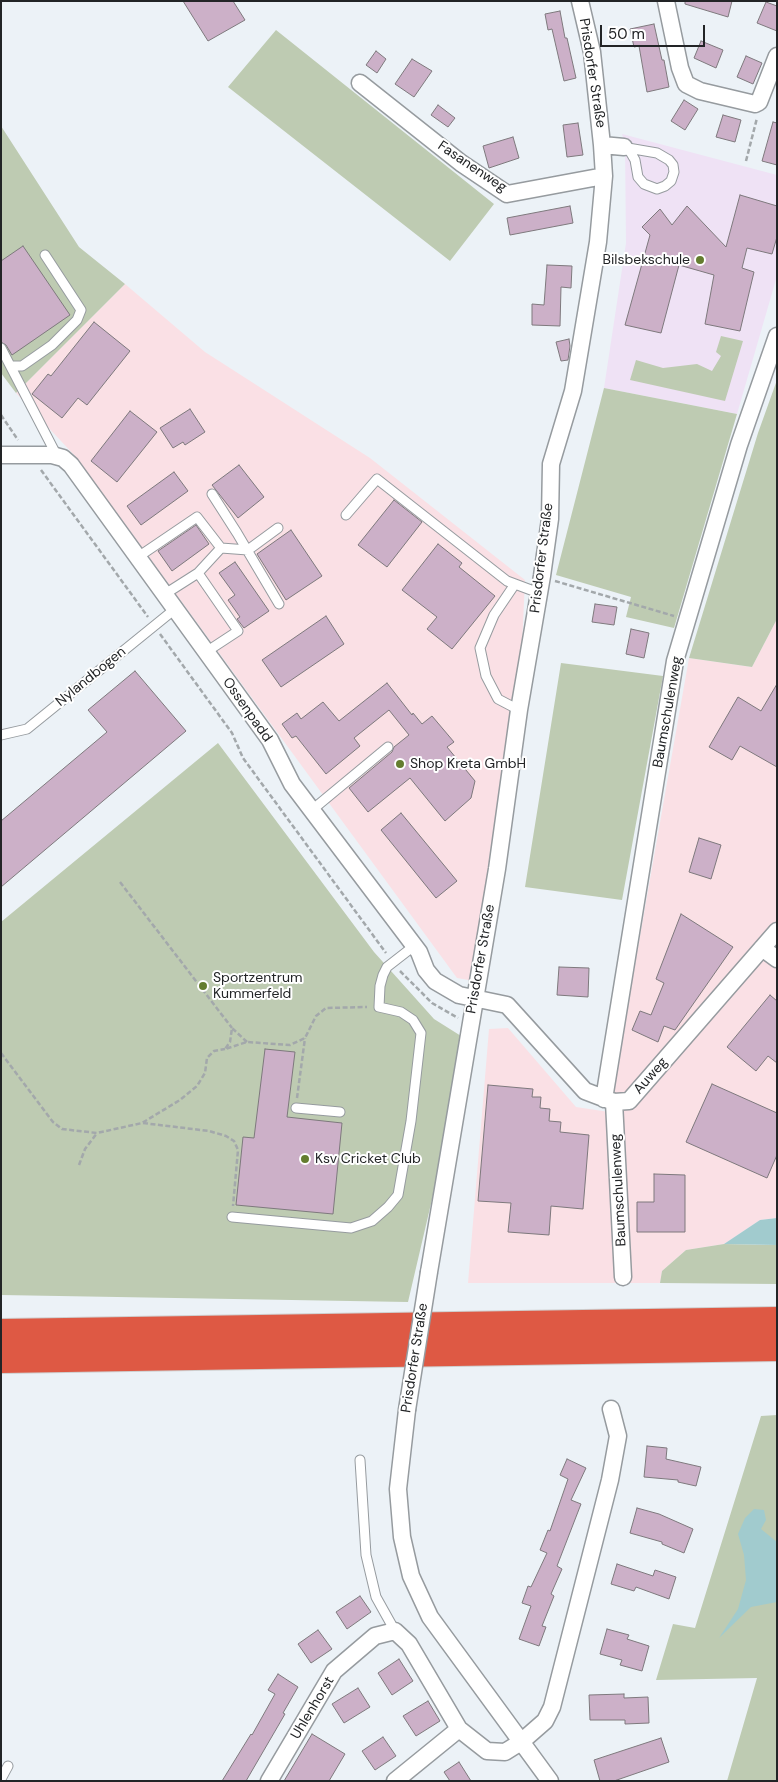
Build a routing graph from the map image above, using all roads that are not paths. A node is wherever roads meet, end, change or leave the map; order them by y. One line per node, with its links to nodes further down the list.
1 (580, 1): 5 (street, Prisdorfer Straße)
2 (666, 1): 3 (street)
3 (777, 56)
4 (360, 83): 7 (street, Fasanenweg)
5 (602, 145): 6 (street, Prisdorfer Straße); 7 (street, Prisdorfer Straße)
6 (626, 147): 6 (lane)
7 (604, 176): 22 (street, Prisdorfer Straße)
8 (45, 255): 11 (lane)
9 (777, 336): 36 (street, Baumschulenweg)
10 (1, 348): 11 (lane)
11 (12, 366): 13 (lane)
12 (1, 454): 13 (street)
13 (57, 457): 19 (street, Ossenpadd)
14 (212, 494): 18 (lane)
15 (346, 514): 21 (lane)
16 (278, 528): 18 (lane)
17 (221, 548): 18 (lane); 19 (lane); 20 (lane)
18 (248, 550): 24 (lane)
19 (138, 557): 23 (street, Ossenpadd)
20 (198, 573): 23 (lane); 26 (lane)
21 (515, 584): 22 (lane); 27 (lane)
22 (539, 593): 27 (street, Prisdorfer Straße)
23 (165, 594): 25 (street, Ossenpadd)
24 (279, 604)
25 (175, 609): 26 (street, Ossenpadd); 28 (lane, Nylandbogen)
26 (206, 652): 30 (street, Ossenpadd)
27 (519, 710): 35 (street, Prisdorfer Straße)
28 (1, 735)
29 (388, 747): 30 (lane)
30 (312, 810): 32 (street, Ossenpadd)
31 (777, 931): 33 (street, Auweg)
32 (414, 946): 35 (street, Ossenpadd); 39 (lane)
33 (762, 948): 34 (street); 36 (street, Auweg)
34 (777, 959)
35 (474, 998): 36 (street); 49 (street, Prisdorfer Straße, bridge)
36 (609, 1101): 40 (street, Baumschulenweg)
37 (296, 1108): 38 (lane)
38 (340, 1112)
39 (232, 1218)
40 (623, 1277)
41 (777, 1321): 42 (highway)
42 (1, 1333)
43 (777, 1347): 44 (highway)
44 (1, 1359)
45 (611, 1409): 49 (street)
46 (360, 1460): 47 (lane)
47 (394, 1631): 48 (street); 52 (street, Uhlenhorst)
48 (459, 1729): 49 (street); 53 (street)
49 (521, 1742): 54 (street, Prisdorfer Straße)
50 (8, 1766): 51 (lane)
51 (1, 1778)
52 (269, 1781)
53 (395, 1781)
54 (550, 1781)

